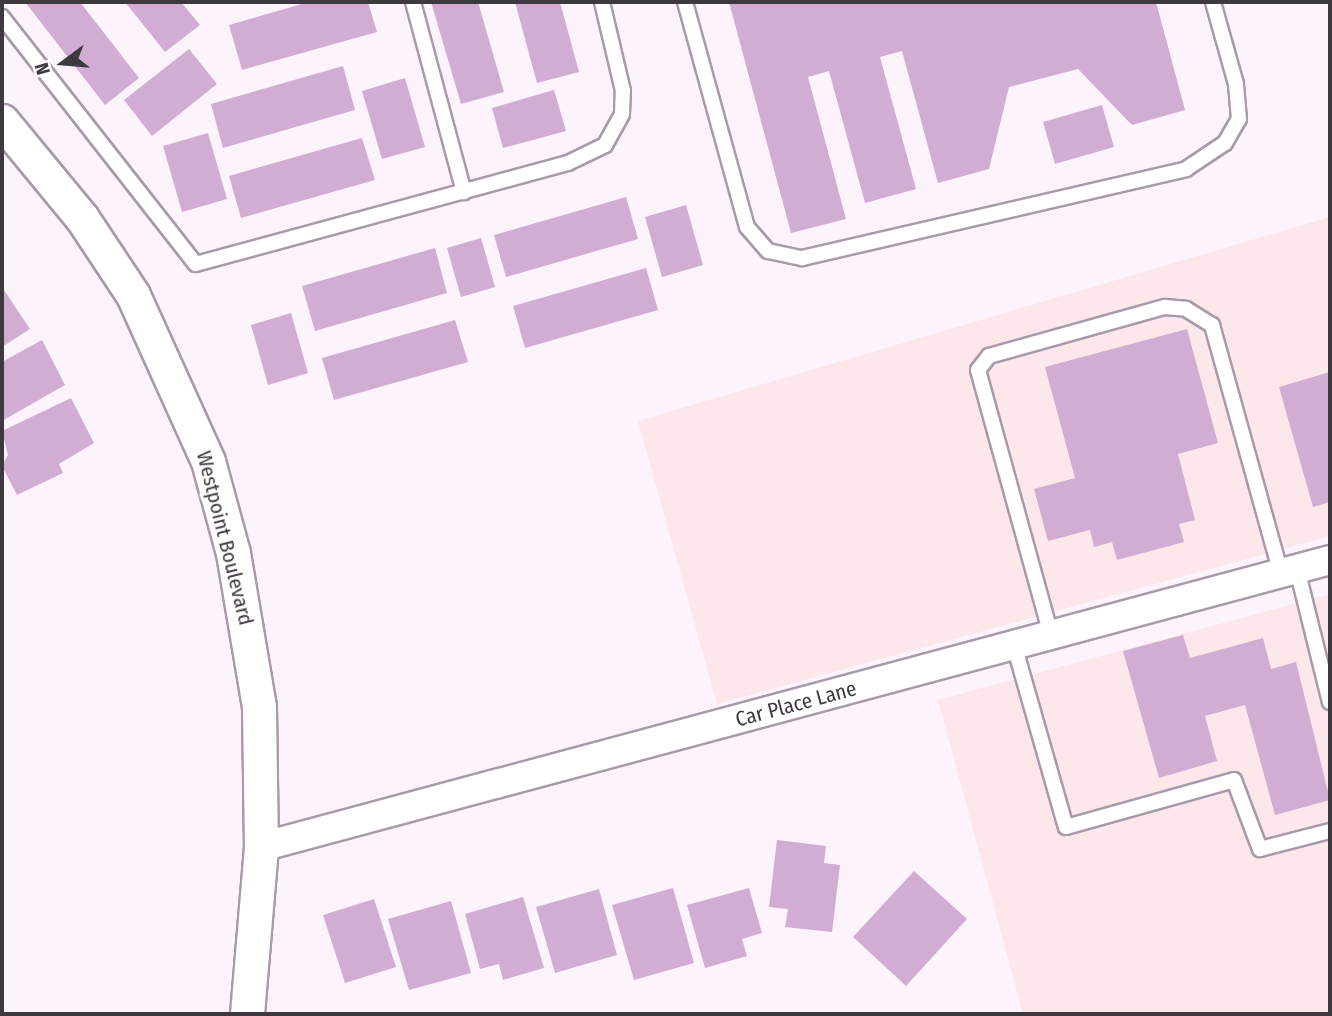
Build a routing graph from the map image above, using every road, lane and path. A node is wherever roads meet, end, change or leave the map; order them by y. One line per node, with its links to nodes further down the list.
1 (413, 2): 7 (lane)
2 (602, 2): 7 (lane)
3 (685, 2): 4 (lane)
4 (1213, 2)
5 (2, 17): 7 (lane)
6 (2, 121): 14 (street, Westpoint Boulevard)
7 (464, 192)
8 (1330, 560): 9 (street, Car Place Lane)
9 (1289, 571): 10 (street, Car Place Lane); 10 (lane); 12 (lane)
10 (1051, 635): 11 (street, Car Place Lane)
11 (1014, 645): 13 (lane); 14 (street, Car Place Lane)
12 (1330, 702)
13 (1330, 831)
14 (261, 847): 15 (street, Westpoint Boulevard)
15 (247, 1014)

